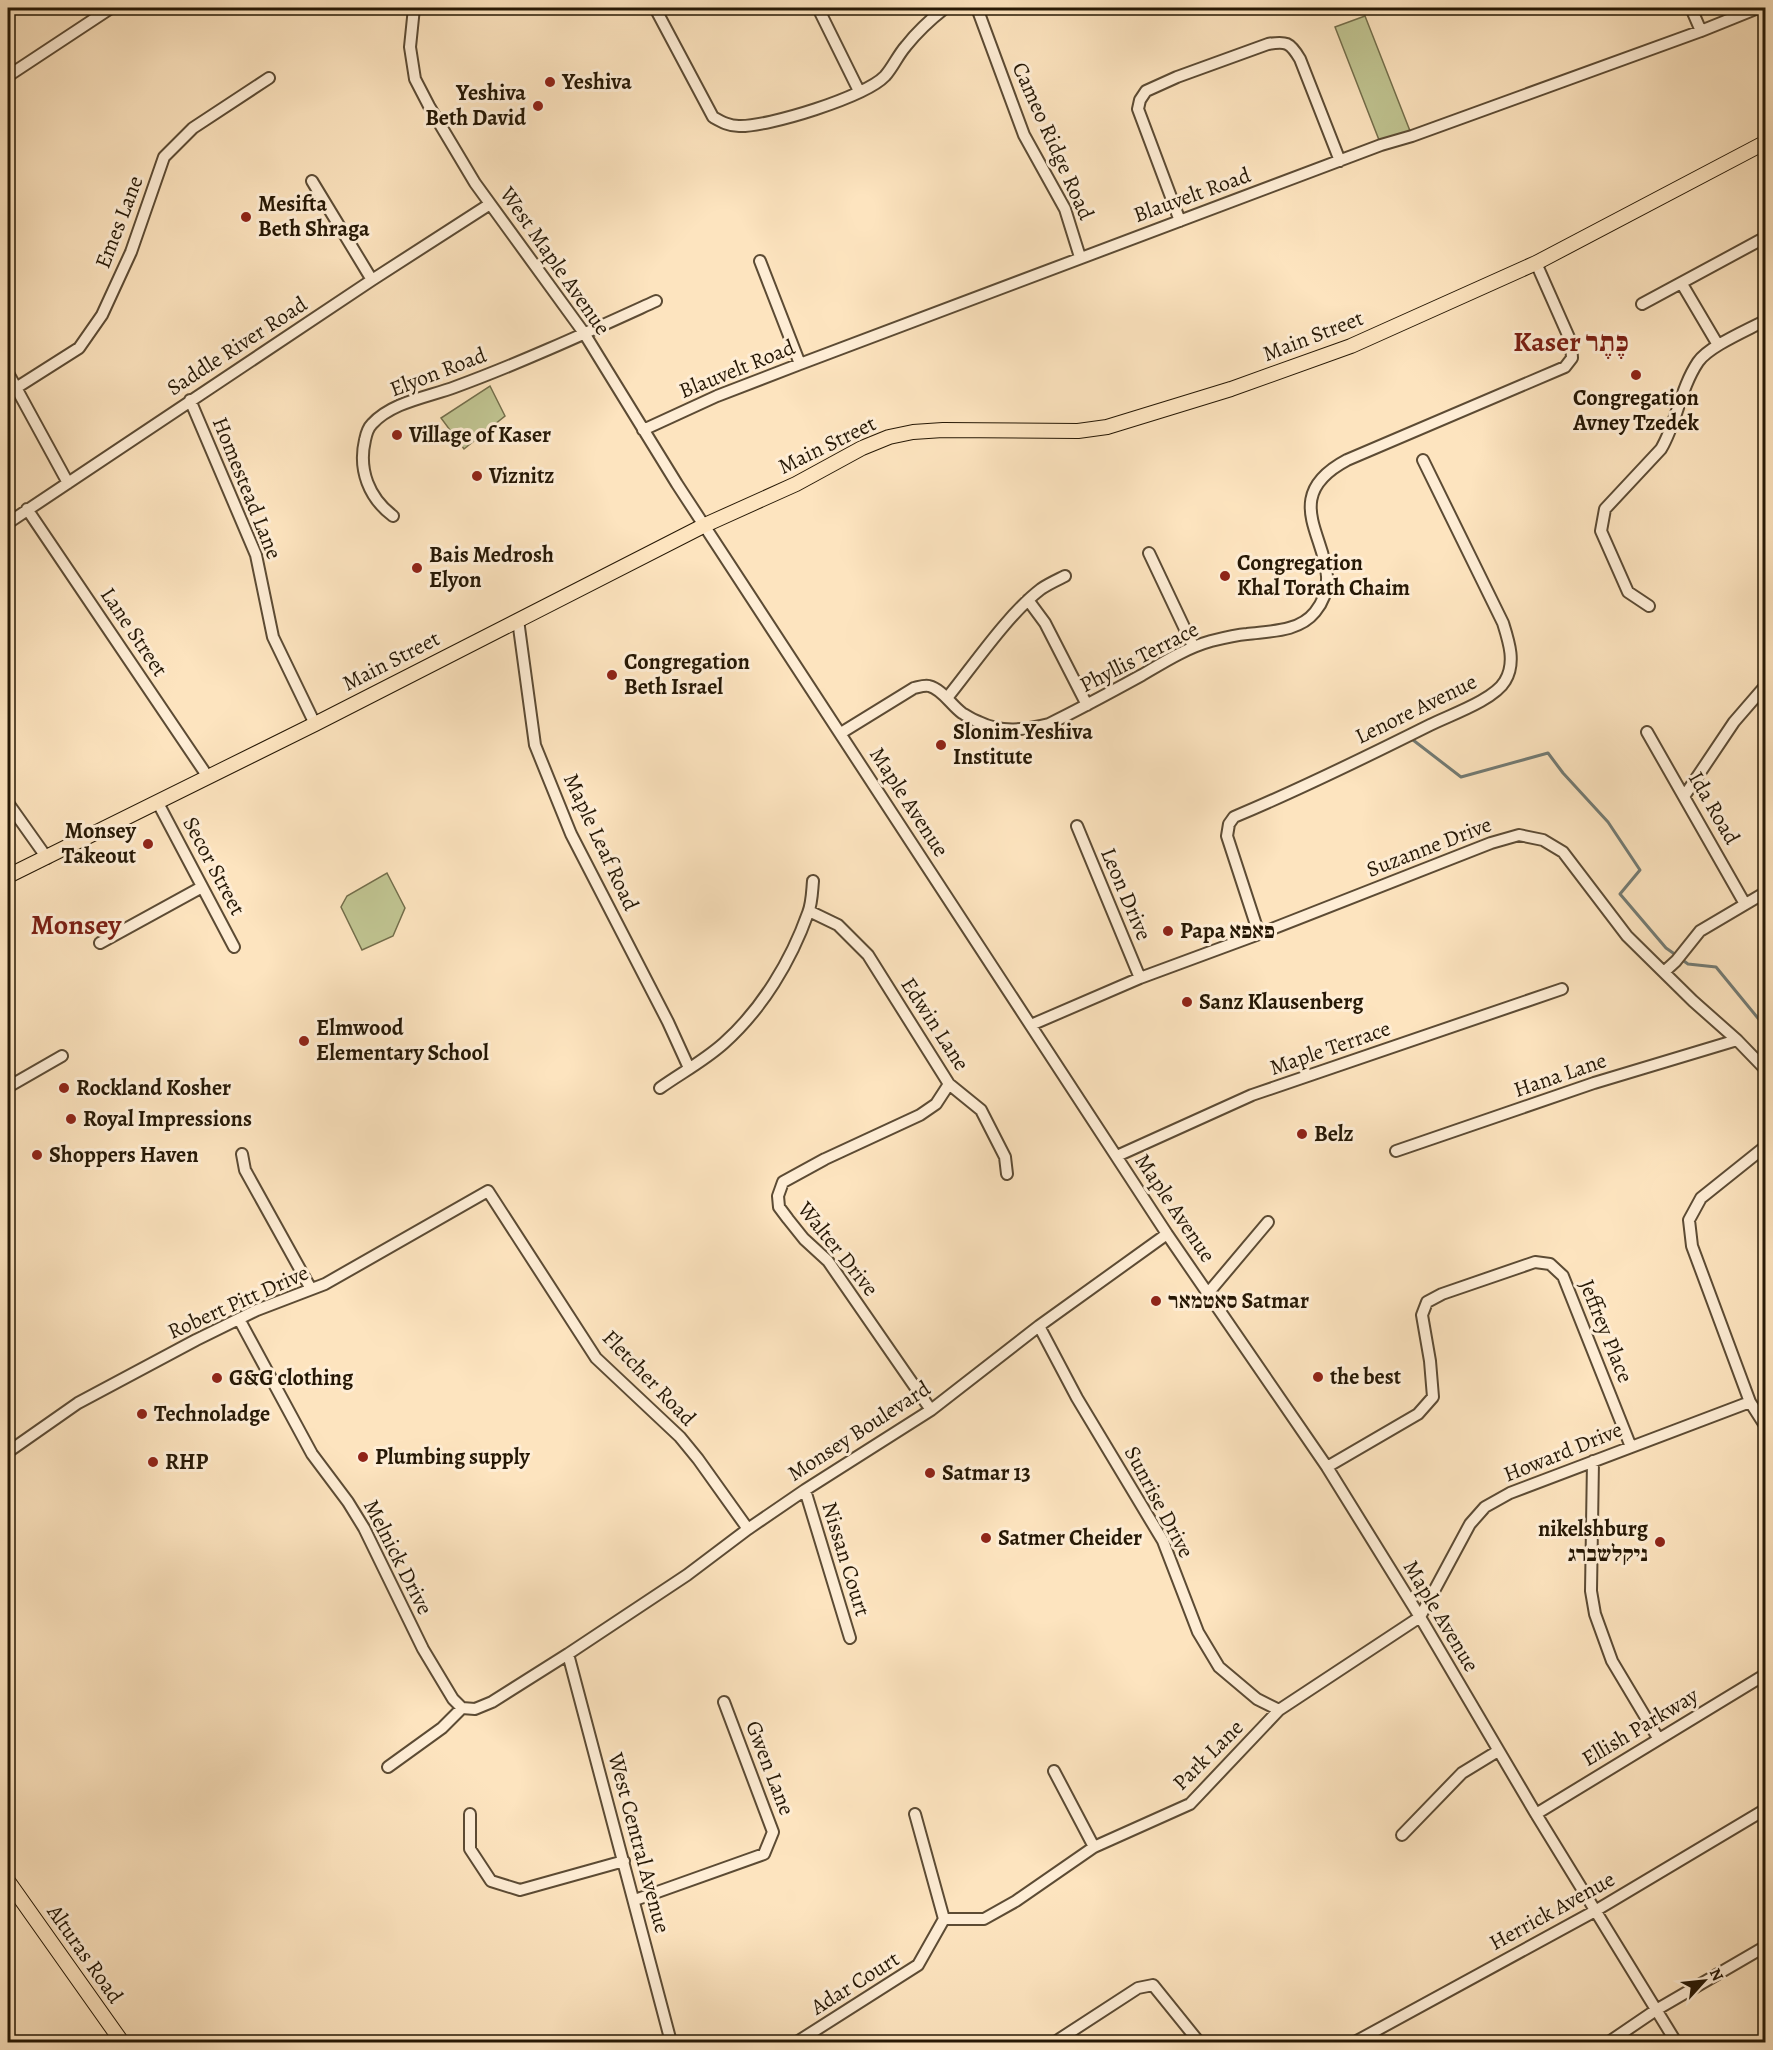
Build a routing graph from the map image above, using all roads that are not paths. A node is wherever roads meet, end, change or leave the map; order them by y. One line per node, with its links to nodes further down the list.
1 (111, 8): 10 (street)
2 (414, 8): 16 (street, West Maple Avenue)
3 (655, 8): 12 (street)
4 (818, 8): 12 (street)
5 (945, 8): 12 (street)
6 (977, 8): 19 (street, Cameo Ridge Road)
7 (1691, 8): 9 (street)
8 (1758, 8): 9 (street, Blauvelt Road)
9 (1701, 31): 14 (street, Blauvelt Road)
10 (8, 76)
11 (268, 78): 31 (street, Emes Lane)
12 (859, 91)
13 (1766, 142): 21 (main road, Main Street)
14 (1340, 160): 17 (street, Blauvelt Road); 17 (street)
15 (312, 181): 22 (street)
16 (490, 204): 22 (street, Saddle River Road); 27 (street, West Maple Avenue)
17 (1180, 220): 19 (street, Blauvelt Road)
18 (1766, 237): 23 (street)
19 (1080, 257): 29 (street, Blauvelt Road)
20 (760, 261): 29 (street)
21 (1536, 264): 39 (main road, Main Street); 45 (street, Phyllis Terrace)
22 (372, 280): 32 (street, Saddle River Road)
23 (1682, 284): 25 (street); 28 (street)
24 (656, 301): 27 (street, Elyon Road)
25 (1642, 304)
26 (1766, 320): 28 (street)
27 (584, 333): 33 (street, West Maple Avenue); 37 (street, Elyon Road)
28 (1718, 345): 43 (street)
29 (800, 364): 33 (street, Blauvelt Road)
30 (8, 373): 31 (street)
31 (16, 388): 35 (street)
32 (190, 400): 35 (street, Saddle River Road); 49 (street, Homestead Lane)
33 (644, 430): 39 (street, West Maple Avenue)
34 (1423, 460): 64 (street, Lenore Avenue)
35 (68, 483): 36 (street, Saddle River Road)
36 (27, 509): 38 (street, Saddle River Road); 52 (street, Lane Street)
37 (393, 516)
38 (8, 523)
39 (705, 525): 44 (main road, Main Street); 51 (street, Maple Avenue)
40 (1149, 553): 45 (street)
41 (1065, 576): 42 (street)
42 (1028, 600): 47 (street); 48 (street)
43 (1649, 606)
44 (518, 620): 49 (main road, Main Street); 73 (street, Maple Leaf Road)
45 (1193, 646): 48 (street, Phyllis Terrace)
46 (1766, 685): 53 (street)
47 (947, 698): 48 (street, Phyllis Terrace); 51 (street, Phyllis Terrace)
48 (1087, 705)
49 (315, 724): 52 (main road, Main Street)
50 (1647, 732): 53 (street, Ida Road)
51 (841, 733): 70 (street, Maple Avenue)
52 (208, 777): 55 (main road, Main Street)
53 (1685, 795): 62 (street, Ida Road)
54 (8, 803): 57 (street)
55 (158, 803): 57 (main road, Main Street); 60 (street, Secor Street)
56 (1077, 826): 68 (street, Leon Drive)
57 (47, 858): 58 (main road, Main Street)
58 (8, 876)
59 (813, 881): 63 (street)
60 (202, 887): 65 (street); 66 (street, Secor Street)
61 (1764, 896): 62 (street)
62 (1745, 904): 67 (street)
63 (809, 911): 73 (street); 75 (street, Edwin Lane)
64 (1259, 934): 67 (street, Suzanne Drive); 68 (street, Suzanne Drive)
65 (100, 944)
66 (234, 947)
67 (1664, 972): 71 (street, Suzanne Drive)
68 (1140, 978): 70 (street, Suzanne Drive)
69 (1562, 989): 81 (street, Maple Terrace)
70 (1031, 1025): 81 (street, Maple Avenue)
71 (1737, 1040): 74 (street, Suzanne Drive); 79 (street, Hana Lane)
72 (63, 1056): 76 (street)
73 (689, 1068): 77 (street)
74 (1766, 1070)
75 (949, 1084): 82 (street, Edwin Lane); 91 (street, Walter Drive)
76 (8, 1087)
77 (660, 1089)
78 (1766, 1146): 90 (street)
79 (1396, 1151)
80 (242, 1154): 86 (street)
81 (1117, 1156): 85 (street, Maple Avenue)
82 (1007, 1174)
83 (488, 1191): 86 (street, Robert Pitt Drive); 98 (street, Fletcher Road)
84 (1268, 1222): 87 (street)
85 (1167, 1234): 87 (street, Maple Avenue); 89 (street, Monsey Boulevard)
86 (311, 1289): 88 (street, Robert Pitt Drive)
87 (1209, 1292): 96 (street, Maple Avenue)
88 (239, 1319): 94 (street, Robert Pitt Drive); 104 (street, Melnick Drive)
89 (1039, 1326): 91 (street, Monsey Boulevard); 105 (street, Sunrise Drive)
90 (1750, 1402): 92 (street); 93 (street, Howard Drive)
91 (931, 1410): 97 (street, Monsey Boulevard)
92 (1766, 1426)
93 (1631, 1447): 95 (street, Howard Drive); 96 (street, Jeffrey Place)
94 (8, 1452)
95 (1593, 1461): 99 (street, Howard Drive); 106 (street)
96 (1327, 1467): 99 (street, Maple Avenue)
97 (805, 1490): 98 (street, Monsey Boulevard); 100 (street, Nissan Court)
98 (748, 1529): 101 (street, Monsey Boulevard)
99 (1420, 1617): 105 (street, Park Lane); 107 (street, Maple Avenue)
100 (850, 1638)
101 (568, 1654): 104 (street); 116 (street, West Central Avenue)
102 (1766, 1674): 106 (street, Ellish Parkway)
103 (724, 1702): 118 (street, Gwen Lane)
104 (462, 1708): 108 (street)
105 (1280, 1710): 115 (street, Park Lane)
106 (1658, 1738): 112 (street, Ellish Parkway)
107 (1498, 1751): 112 (street, Maple Avenue); 114 (street)
108 (388, 1767)
109 (1054, 1771): 115 (street)
110 (1766, 1809): 119 (street, Herrick Avenue)
111 (915, 1814): 120 (street)
112 (1536, 1814): 119 (street, Maple Avenue)
113 (470, 1815): 116 (street)
114 (1402, 1835)
115 (1094, 1847): 120 (street, Park Lane)
116 (624, 1861): 118 (street, West Central Avenue)
117 (10, 1888): 123 (main road, Alturas Road)
118 (635, 1900): 124 (street, West Central Avenue)
119 (1595, 1911): 122 (street, Maple Avenue); 128 (street, Herrick Avenue)
120 (944, 1919): 125 (street, Adar Court)
121 (1766, 1946): 122 (street)
122 (1656, 2010): 129 (street); 130 (street, Maple Avenue)
123 (122, 2043)
124 (671, 2043)
125 (797, 2043)
126 (1055, 2043): 127 (street)
127 (1199, 2043)
128 (1355, 2043)
129 (1609, 2043)
130 (1676, 2043)

